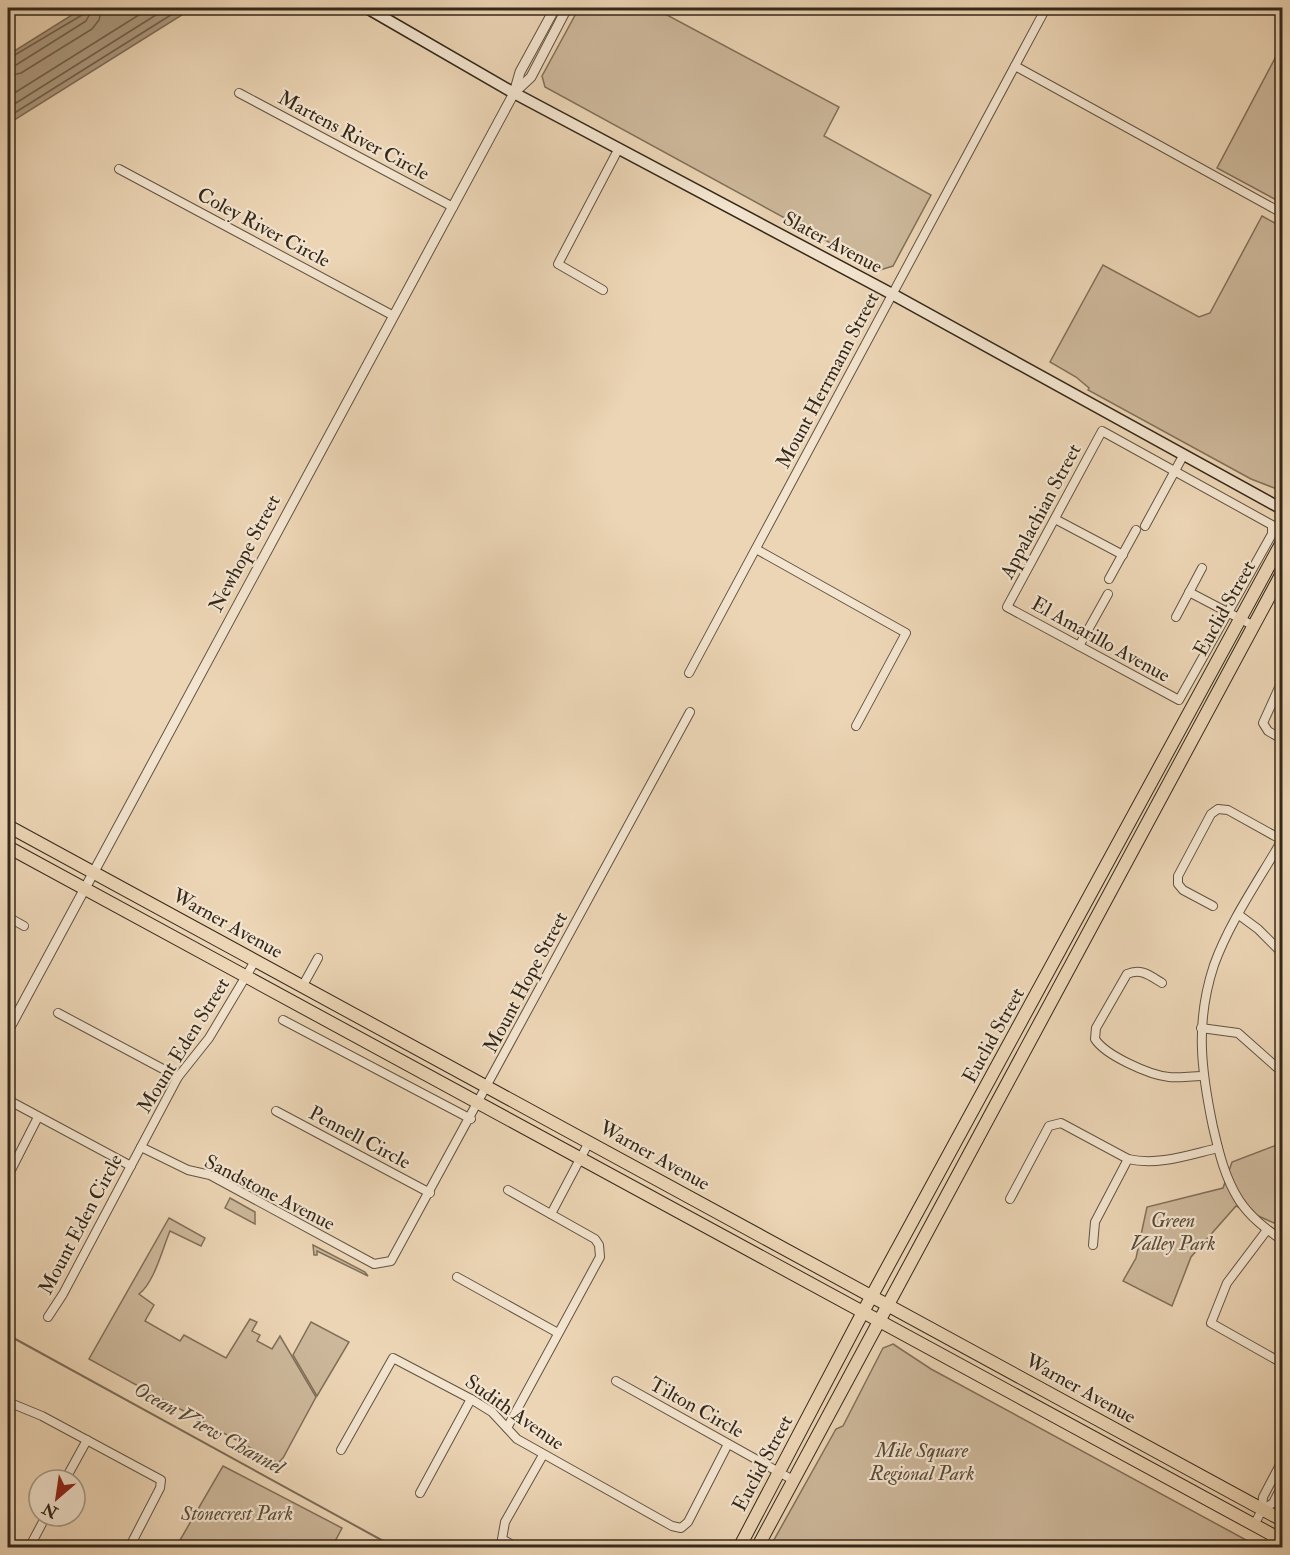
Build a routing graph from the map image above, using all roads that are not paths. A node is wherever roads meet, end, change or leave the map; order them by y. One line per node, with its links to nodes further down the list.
1 (367, 8): 7 (main road, Slater Avenue)
2 (555, 8): 7 (street, Newhope Street)
3 (567, 8): 7 (street, Newhope Street)
4 (1046, 8): 5 (street, Mount Herrmann Street)
5 (1015, 66): 11 (street); 13 (street, Mount Herrmann Street)
6 (239, 93): 10 (street, Martens River Circle)
7 (514, 93): 8 (main road, Slater Avenue); 10 (street, Newhope Street)
8 (619, 148): 12 (street); 13 (main road, Slater Avenue)
9 (119, 169): 14 (street, Coley River Circle)
10 (453, 207): 14 (street, Newhope Street)
11 (1282, 213)
12 (603, 290)
13 (892, 294): 15 (main road, Slater Avenue); 22 (street, Mount Herrmann Street)
14 (392, 315): 45 (street, Newhope Street)
15 (1183, 456): 16 (street); 17 (main road, Slater Avenue)
16 (1175, 471): 18 (street, Appalachian Street); 19 (street); 30 (street)
17 (1282, 509)
18 (1055, 519): 23 (street); 29 (street, Appalachian Street)
19 (1145, 526)
20 (1136, 530): 23 (street)
21 (1282, 542): 32 (main road, Euclid Street)
22 (756, 549): 35 (street, Mount Herrmann Street); 39 (street)
23 (1123, 555): 26 (street)
24 (1202, 568): 27 (street)
25 (1282, 573): 33 (main road, Euclid Street)
26 (1109, 579)
27 (1189, 592): 30 (street); 31 (street)
28 (1108, 594): 34 (street)
29 (1007, 607): 34 (street, El Amarillo Avenue)
30 (1228, 612): 32 (street); 34 (street, El Amarillo Avenue)
31 (1176, 617)
32 (1240, 619): 33 (street); 38 (main road, Euclid Street)
33 (1254, 626): 40 (main road, Euclid Street)
34 (1079, 646)
35 (689, 674)
36 (1282, 681): 41 (street)
37 (690, 712): 64 (street, Mount Hope Street)
38 (1184, 723): 40 (street); 88 (main road, Euclid Street)
39 (856, 726)
40 (1197, 730): 89 (main road, Euclid Street)
41 (1282, 739)
42 (8, 826): 45 (main road, Warner Avenue)
43 (1282, 840): 47 (street); 48 (street)
44 (8, 847): 46 (main road, Warner Avenue)
45 (93, 872): 46 (street, Newhope Street); 53 (main road, Warner Avenue)
46 (84, 889): 54 (main road, Warner Avenue); 60 (street, Newhope Street)
47 (1213, 906)
48 (1239, 915): 51 (street); 59 (street)
49 (8, 918): 50 (street)
50 (24, 926)
51 (1282, 953)
52 (318, 958): 56 (street)
53 (255, 961): 54 (street, Mount Eden Street); 56 (main road, Warner Avenue)
54 (244, 977): 63 (street, Mount Eden Street); 66 (main road, Warner Avenue)
55 (1162, 983): 62 (street)
56 (302, 987): 64 (main road, Warner Avenue)
57 (58, 1013): 63 (street)
58 (283, 1020): 69 (street)
59 (1202, 1028): 61 (street); 62 (street)
60 (8, 1031)
61 (1282, 1072)
62 (1202, 1076): 72 (street)
63 (178, 1077): 71 (street, Mount Eden Street)
64 (488, 1086): 66 (street, Mount Hope Street); 70 (main road, Warner Avenue)
65 (8, 1100): 68 (street)
66 (479, 1102): 69 (street, Mount Hope Street); 73 (main road, Warner Avenue)
67 (276, 1111): 79 (street, Pennell Circle)
68 (38, 1117): 75 (street); 76 (street)
69 (471, 1119): 79 (street, Mount Hope Street)
70 (589, 1142): 73 (street); 80 (main road, Warner Avenue)
71 (141, 1147): 75 (street, Mount Eden Circle); 86 (street, Sandstone Avenue)
72 (1218, 1148): 74 (street); 83 (street)
73 (581, 1158): 77 (main road, Warner Avenue); 82 (street)
74 (1128, 1159): 81 (street); 85 (street)
75 (131, 1166): 91 (street, Mount Eden Circle)
76 (8, 1176)
77 (638, 1188): 80 (main road); 90 (main road, Warner Avenue)
78 (508, 1190): 82 (street)
79 (430, 1193): 86 (street, Mount Hope Street)
80 (688, 1195): 88 (main road, Warner Avenue)
81 (1010, 1199)
82 (550, 1214): 93 (street)
83 (1267, 1230): 84 (street); 94 (street)
84 (1282, 1240)
85 (1093, 1245)
86 (385, 1264)
87 (457, 1277): 93 (street)
88 (872, 1296): 89 (main road, Warner Avenue); 90 (main road, Euclid Street)
89 (888, 1305): 92 (main road, Euclid Street); 109 (main road, Warner Avenue)
90 (863, 1312): 92 (main road, Warner Avenue); 105 (main road, Euclid Street)
91 (48, 1317)
92 (879, 1321): 106 (main road, Euclid Street); 111 (main road, Warner Avenue)
93 (558, 1333): 98 (street)
94 (1282, 1363)
95 (616, 1381): 100 (street, Tilton Circle)
96 (471, 1398): 98 (street, Sudith Avenue); 101 (street, Sudith Avenue); 108 (street)
97 (8, 1402): 99 (street)
98 (507, 1428): 102 (street, Sudith Avenue)
99 (87, 1440): 104 (street); 115 (street)
100 (728, 1444): 102 (street, Sudith Avenue); 105 (street, Tilton Circle)
101 (341, 1450)
102 (543, 1455): 116 (street)
103 (1282, 1461): 109 (street)
104 (72, 1468)
105 (779, 1472): 106 (street, Tilton Circle); 117 (main road, Euclid Street)
106 (793, 1480): 118 (main road, Euclid Street)
107 (1282, 1486): 109 (street)
108 (420, 1493)
109 (1262, 1510): 110 (main road, Warner Avenue); 111 (street)
110 (1282, 1520)
111 (1254, 1525): 113 (main road, Warner Avenue)
112 (40, 1528): 114 (street)
113 (1282, 1540)
114 (29, 1548)
115 (129, 1548)
116 (518, 1548)
117 (739, 1548)
118 (757, 1548)

